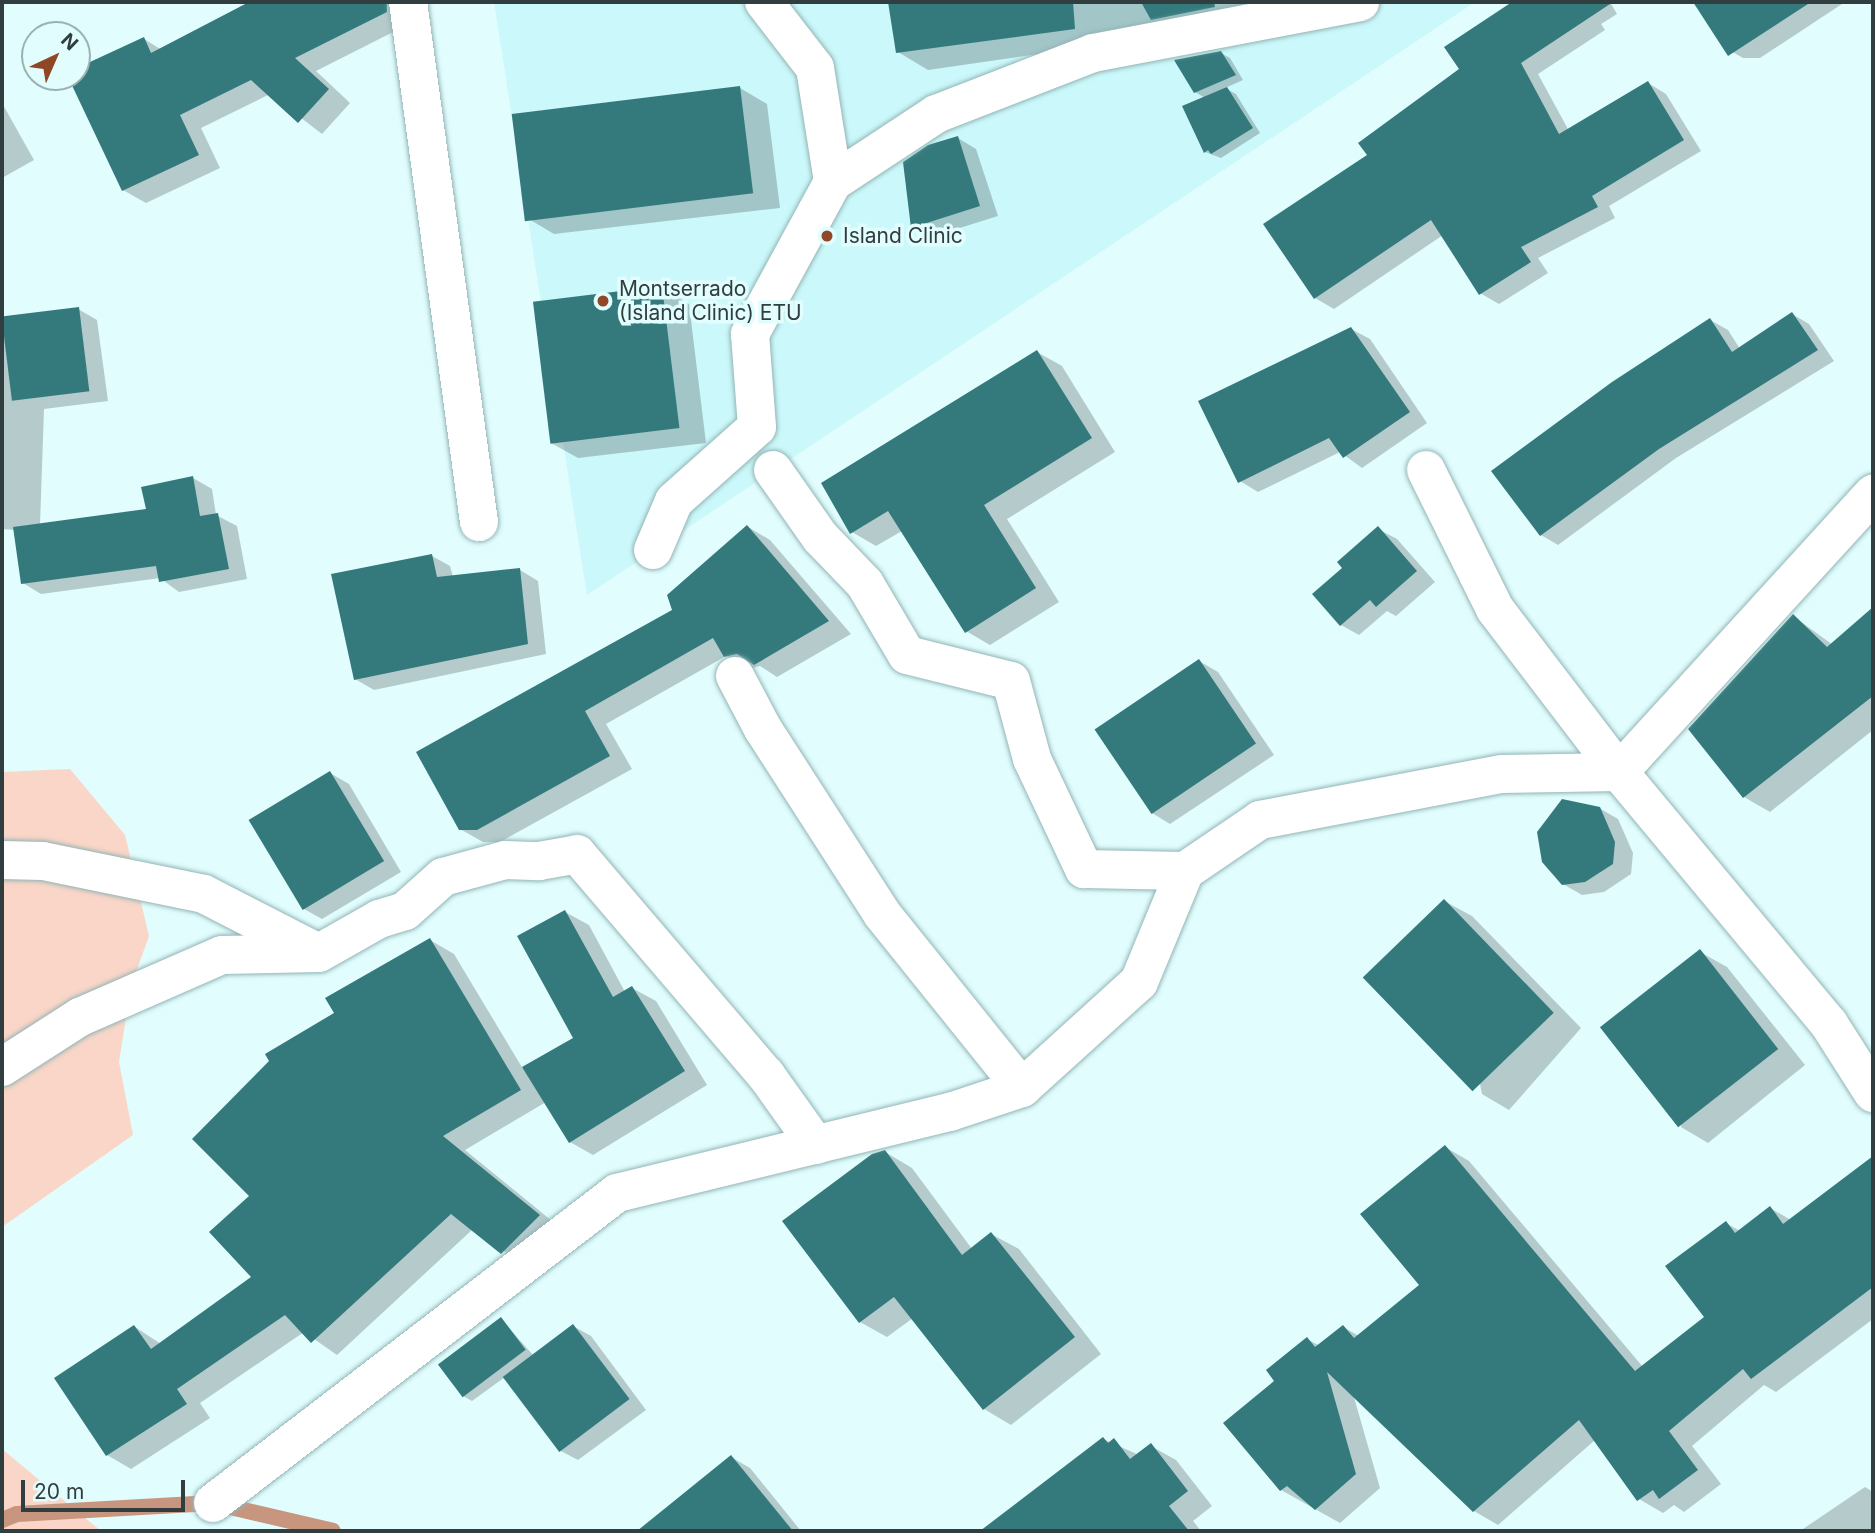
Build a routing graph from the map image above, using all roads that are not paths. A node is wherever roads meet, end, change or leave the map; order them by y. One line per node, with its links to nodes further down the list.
1 (408, 2): 8 (street)
2 (764, 2): 4 (street)
3 (1360, 2): 4 (street)
4 (833, 182): 9 (street)
5 (773, 470): 13 (street)
6 (1426, 470): 11 (street)
7 (1873, 494): 11 (street)
8 (479, 522)
9 (653, 551)
10 (735, 676): 16 (street)
11 (1619, 772): 13 (street); 17 (street)
12 (2, 860): 14 (street)
13 (1185, 871): 16 (street)
14 (319, 953): 15 (street); 18 (street)
15 (2, 1068)
16 (1022, 1088): 18 (street)
17 (1873, 1093)
18 (816, 1145): 19 (street)
19 (213, 1503)

